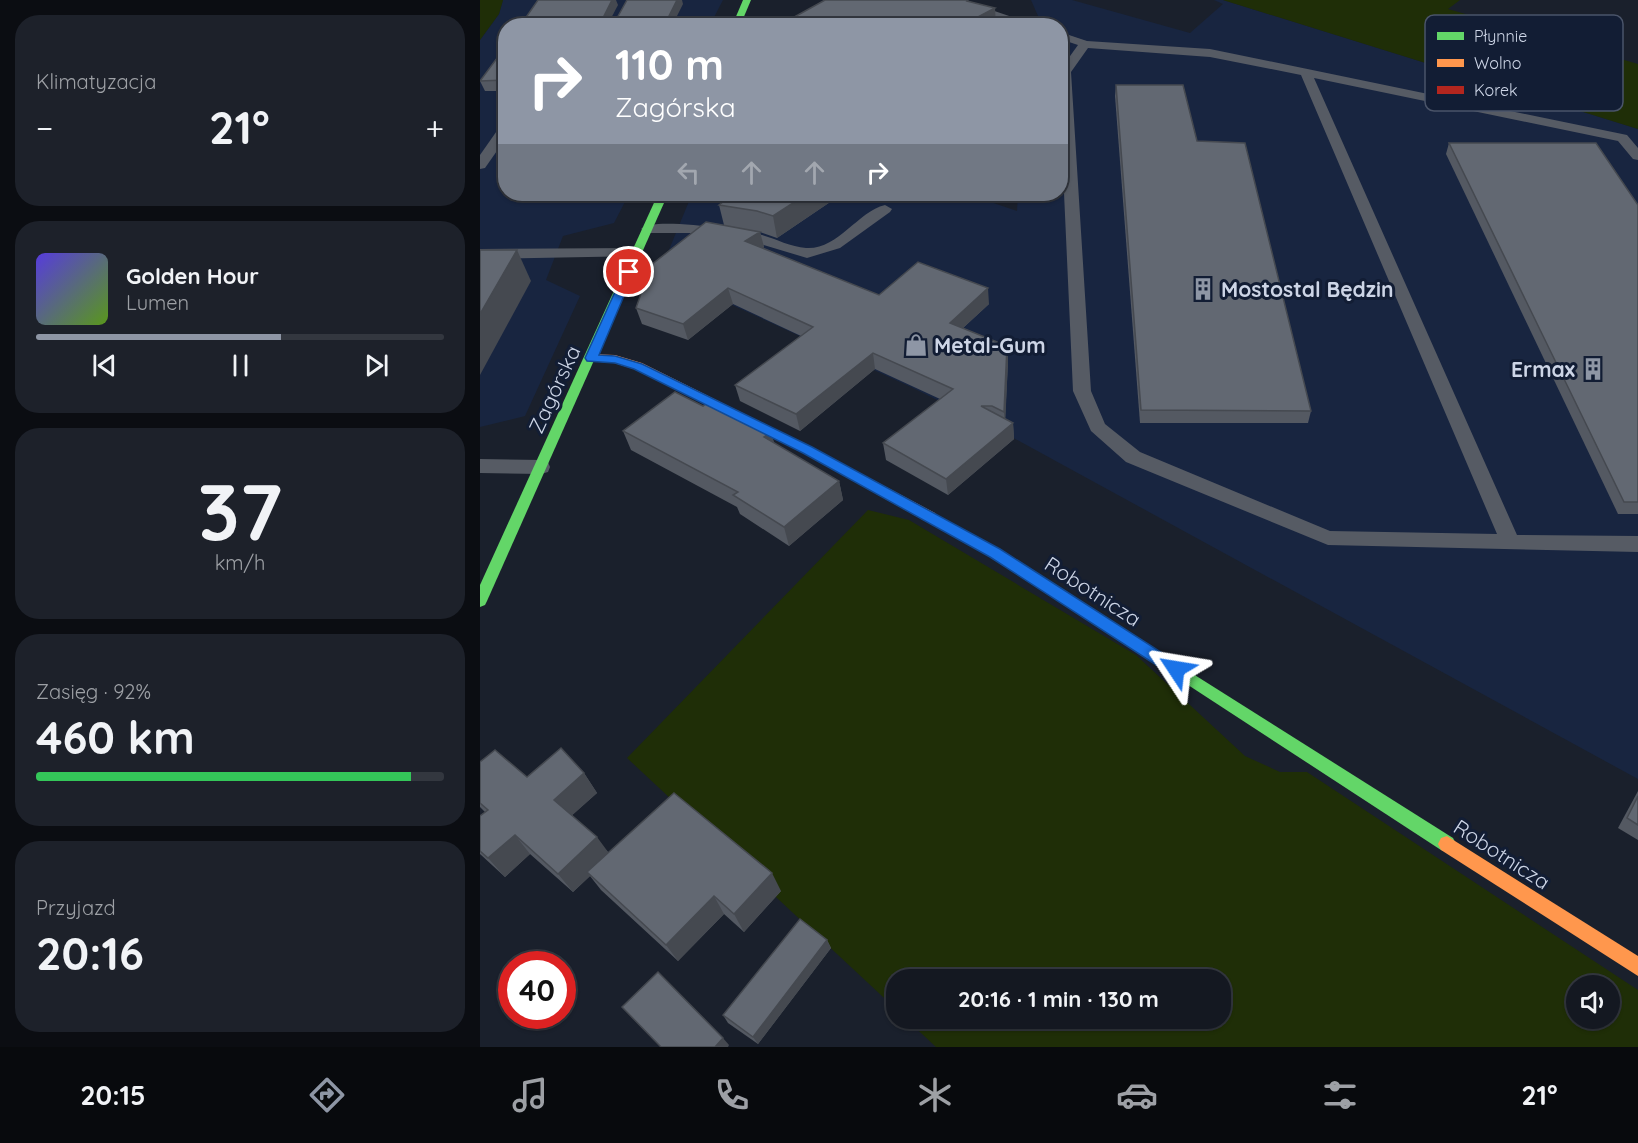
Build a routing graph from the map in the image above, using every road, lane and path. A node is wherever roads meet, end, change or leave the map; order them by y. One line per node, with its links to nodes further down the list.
1 (747, 0): 3 (street)
2 (951, 0): 4 (lane)
3 (739, 18)
4 (1008, 18)
5 (1068, 38): 6 (lane)
6 (1085, 44): 7 (lane); 8 (lane)
7 (1068, 68)
8 (1306, 73): 9 (lane); 23 (lane)
9 (1425, 97)
10 (1491, 111): 13 (lane)
11 (1068, 128): 23 (lane)
12 (498, 139): 14 (lane)
13 (1638, 156)
14 (480, 165)
15 (660, 201): 17 (street, Zagórska)
16 (885, 209): 17 (lane)
17 (648, 229): 18 (street, Zagórska)
18 (637, 253): 19 (lane); 20 (street, Zagórska)
19 (480, 254)
20 (591, 358): 22 (street, Zagórska); 26 (street, Robotnicza)
21 (480, 466): 22 (lane)
22 (541, 467): 25 (street, Zagórska)
23 (1510, 542): 24 (lane)
24 (1638, 544)
25 (480, 601)
26 (1638, 967)

